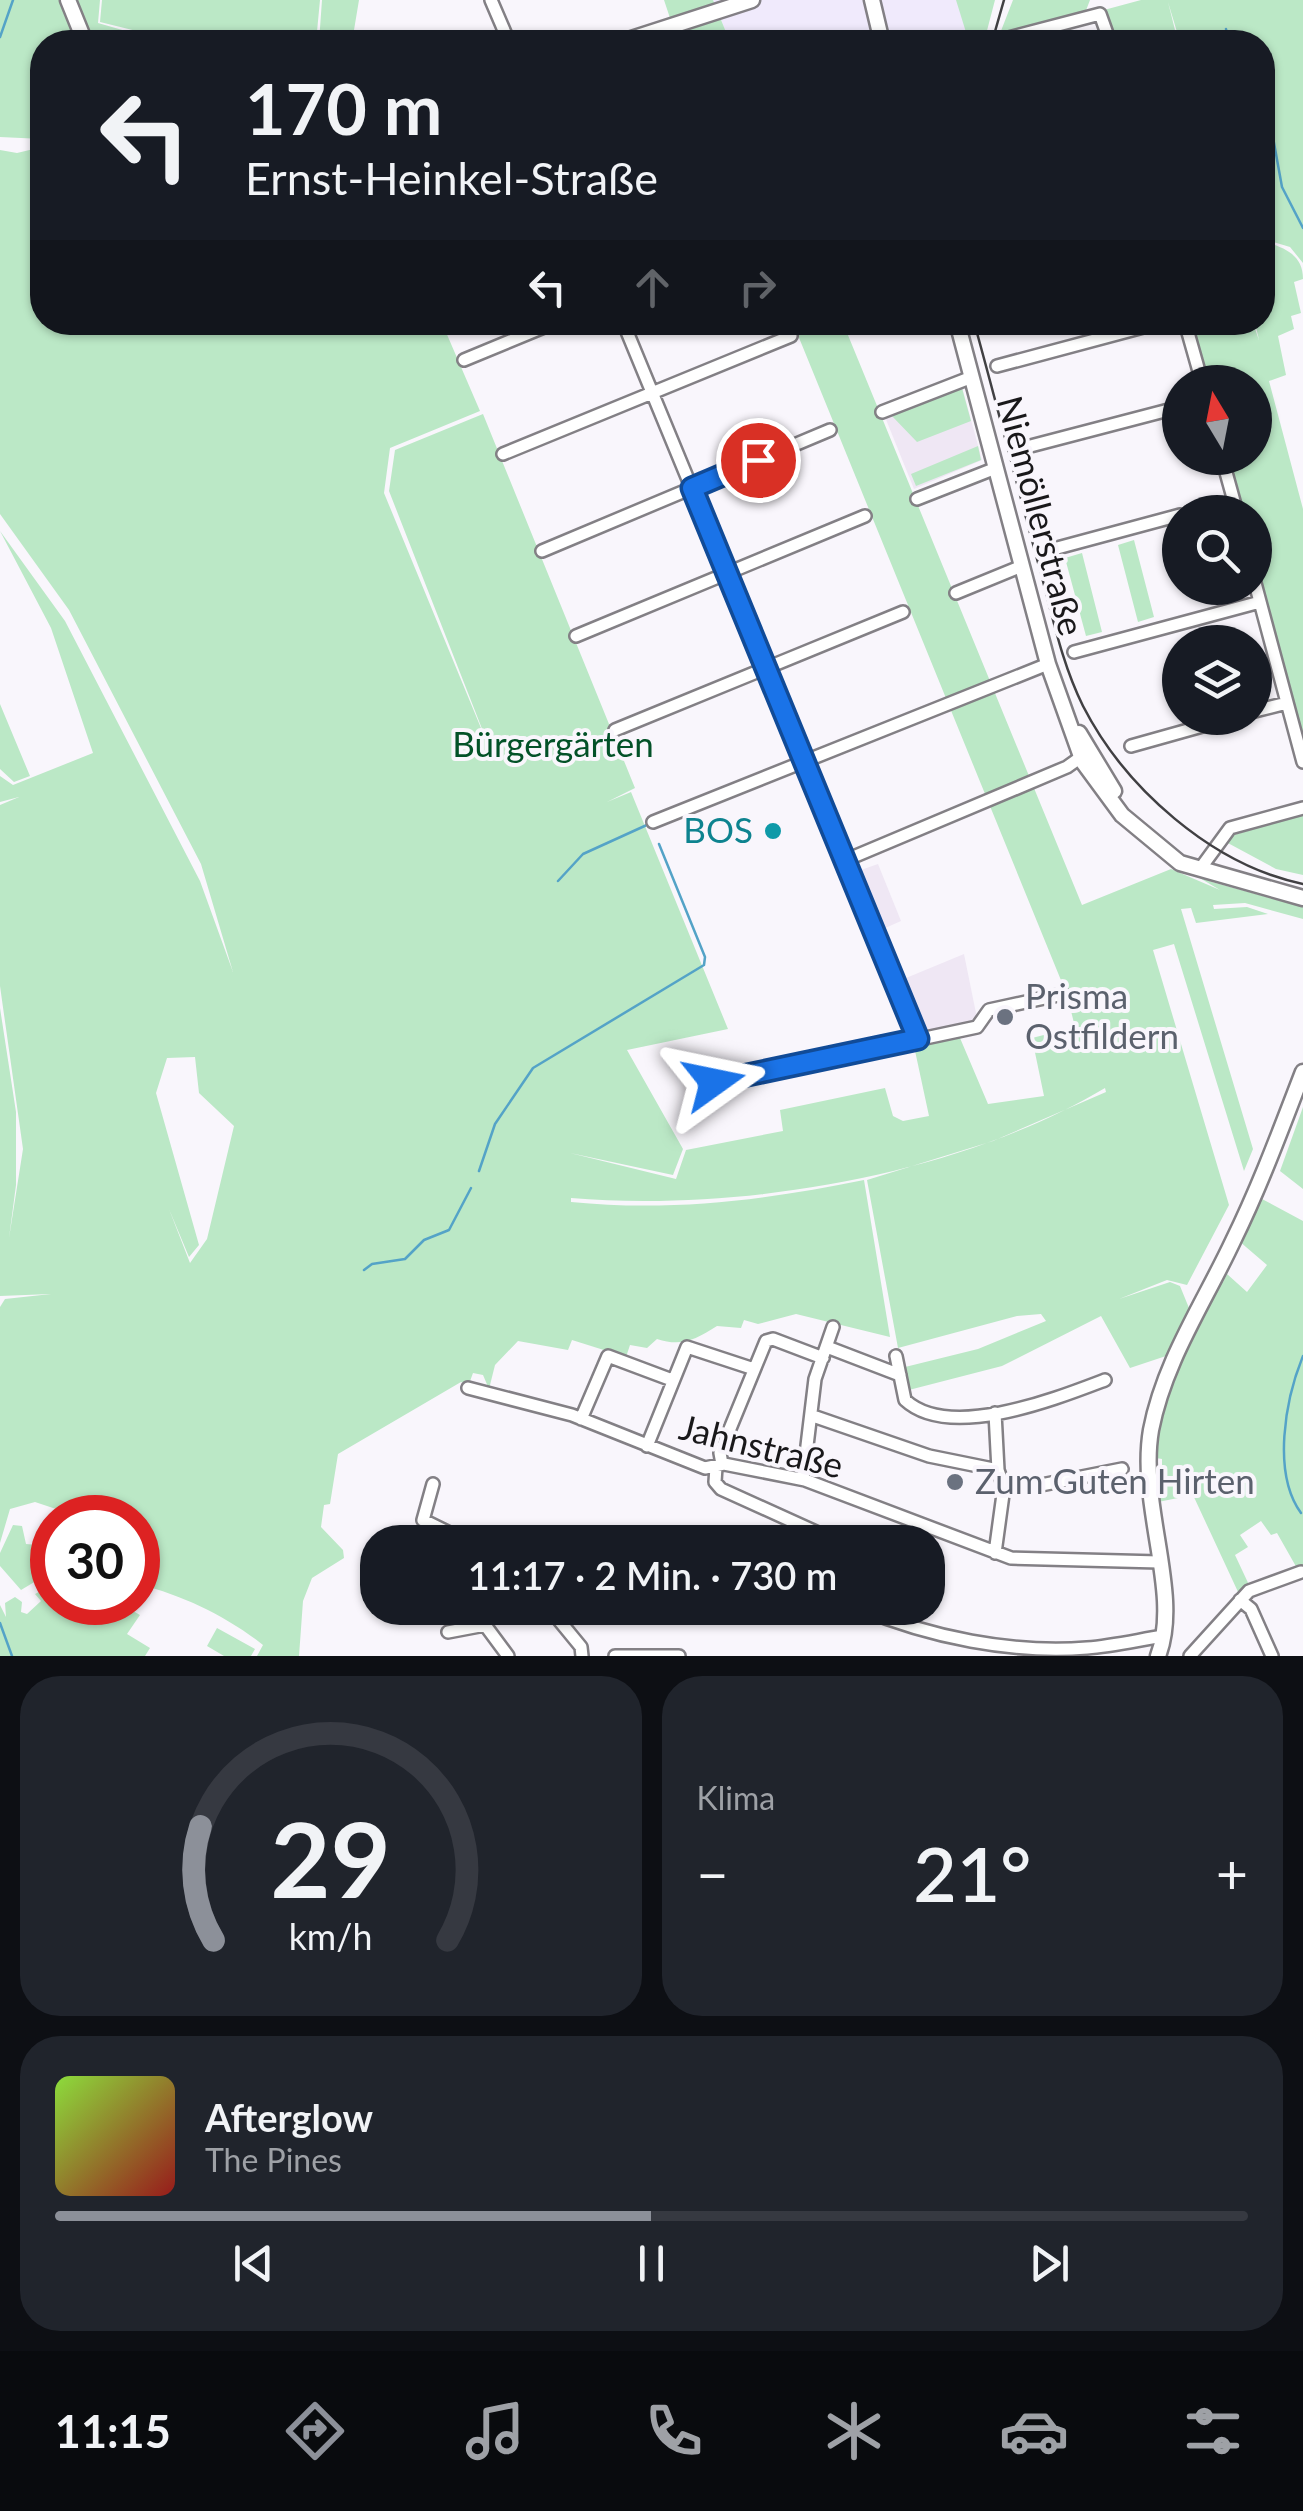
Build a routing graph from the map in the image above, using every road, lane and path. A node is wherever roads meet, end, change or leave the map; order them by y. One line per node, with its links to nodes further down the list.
1 (68, 0): 5 (main road)
2 (491, 0): 6 (street)
3 (752, 0): 7 (main road)
4 (872, 0): 8 (main road)
5 (79, 30)
6 (504, 30)
7 (659, 30)
8 (879, 30)
9 (1039, 30): 10 (street)
10 (1106, 30)
11 (525, 335): 17 (street)
12 (629, 335): 21 (street)
13 (961, 335): 20 (main road, Niemöllerstraße)
14 (1113, 335): 19 (street)
15 (1189, 335): 18 (street)
16 (791, 336): 21 (street)
17 (464, 360)
18 (1197, 365)
19 (997, 366)
20 (972, 376): 22 (street); 27 (main road, Niemöllerstraße)
21 (653, 394): 26 (street); 28 (street)
22 (882, 412)
23 (1162, 412): 25 (street)
24 (830, 430): 28 (street)
25 (1020, 450)
26 (503, 454)
27 (996, 468): 29 (street); 34 (main road, Niemöllerstraße)
28 (692, 488): 32 (street); 35 (street)
29 (917, 499)
30 (865, 516): 35 (street)
31 (1162, 520): 33 (street)
32 (542, 551)
33 (1046, 551)
34 (1022, 566): 36 (street); 42 (main road, Niemöllerstraße)
35 (727, 574): 40 (street); 43 (street)
36 (956, 593)
37 (1249, 605): 41 (street)
38 (1261, 605): 44 (street)
39 (903, 612): 43 (street)
40 (576, 636)
41 (1074, 652)
42 (1048, 664): 49 (main road, Niemöllerstraße); 50 (street)
43 (766, 668): 46 (street); 50 (street)
44 (1287, 702): 45 (street); 51 (street)
45 (1272, 706)
46 (615, 730)
47 (1170, 735): 48 (street)
48 (1130, 746)
49 (1085, 754): 54 (street); 55 (main road, Niemöllerstraße)
50 (804, 762): 53 (street); 54 (street)
51 (1303, 762)
52 (1303, 808): 55 (street)
53 (653, 822)
54 (846, 860): 58 (street)
55 (1198, 868): 56 (main road, Niemöllerstraße)
56 (1303, 898)
57 (1063, 994): 58 (street)
58 (918, 1039): 60 (street)
59 (1303, 1072): 82 (main road)
60 (714, 1082)
61 (833, 1326): 62 (street)
62 (825, 1353): 64 (street); 65 (street); 70 (street)
63 (896, 1356): 65 (street)
64 (754, 1369): 66 (street); 73 (street)
65 (900, 1375): 69 (street)
66 (672, 1380): 71 (street); 72 (street)
67 (1105, 1380): 69 (street)
68 (468, 1388): 71 (street, Jahnstraße)
69 (995, 1413): 75 (street)
70 (813, 1416): 75 (street); 76 (street)
71 (582, 1419): 72 (street, Jahnstraße)
72 (647, 1446): 73 (street, Jahnstraße)
73 (719, 1466): 76 (street, Jahnstraße); 80 (street)
74 (1122, 1469): 78 (street)
75 (998, 1470): 78 (street)
76 (802, 1479): 81 (street, Jahnstraße)
77 (433, 1484): 79 (street)
78 (1004, 1487): 81 (street)
79 (434, 1525)
80 (799, 1525)
81 (995, 1553): 82 (street, Jahnstraße)
82 (1159, 1562): 88 (main road)
83 (1301, 1572): 84 (street)
84 (1240, 1600): 94 (street); 95 (street)
85 (564, 1625): 90 (street)
86 (911, 1625): 88 (street)
87 (448, 1632): 89 (street)
88 (1164, 1636): 93 (main road)
89 (508, 1656)
90 (582, 1656)
91 (616, 1656): 92 (street)
92 (679, 1656)
93 (1158, 1656)
94 (1190, 1656)
95 (1272, 1656)

